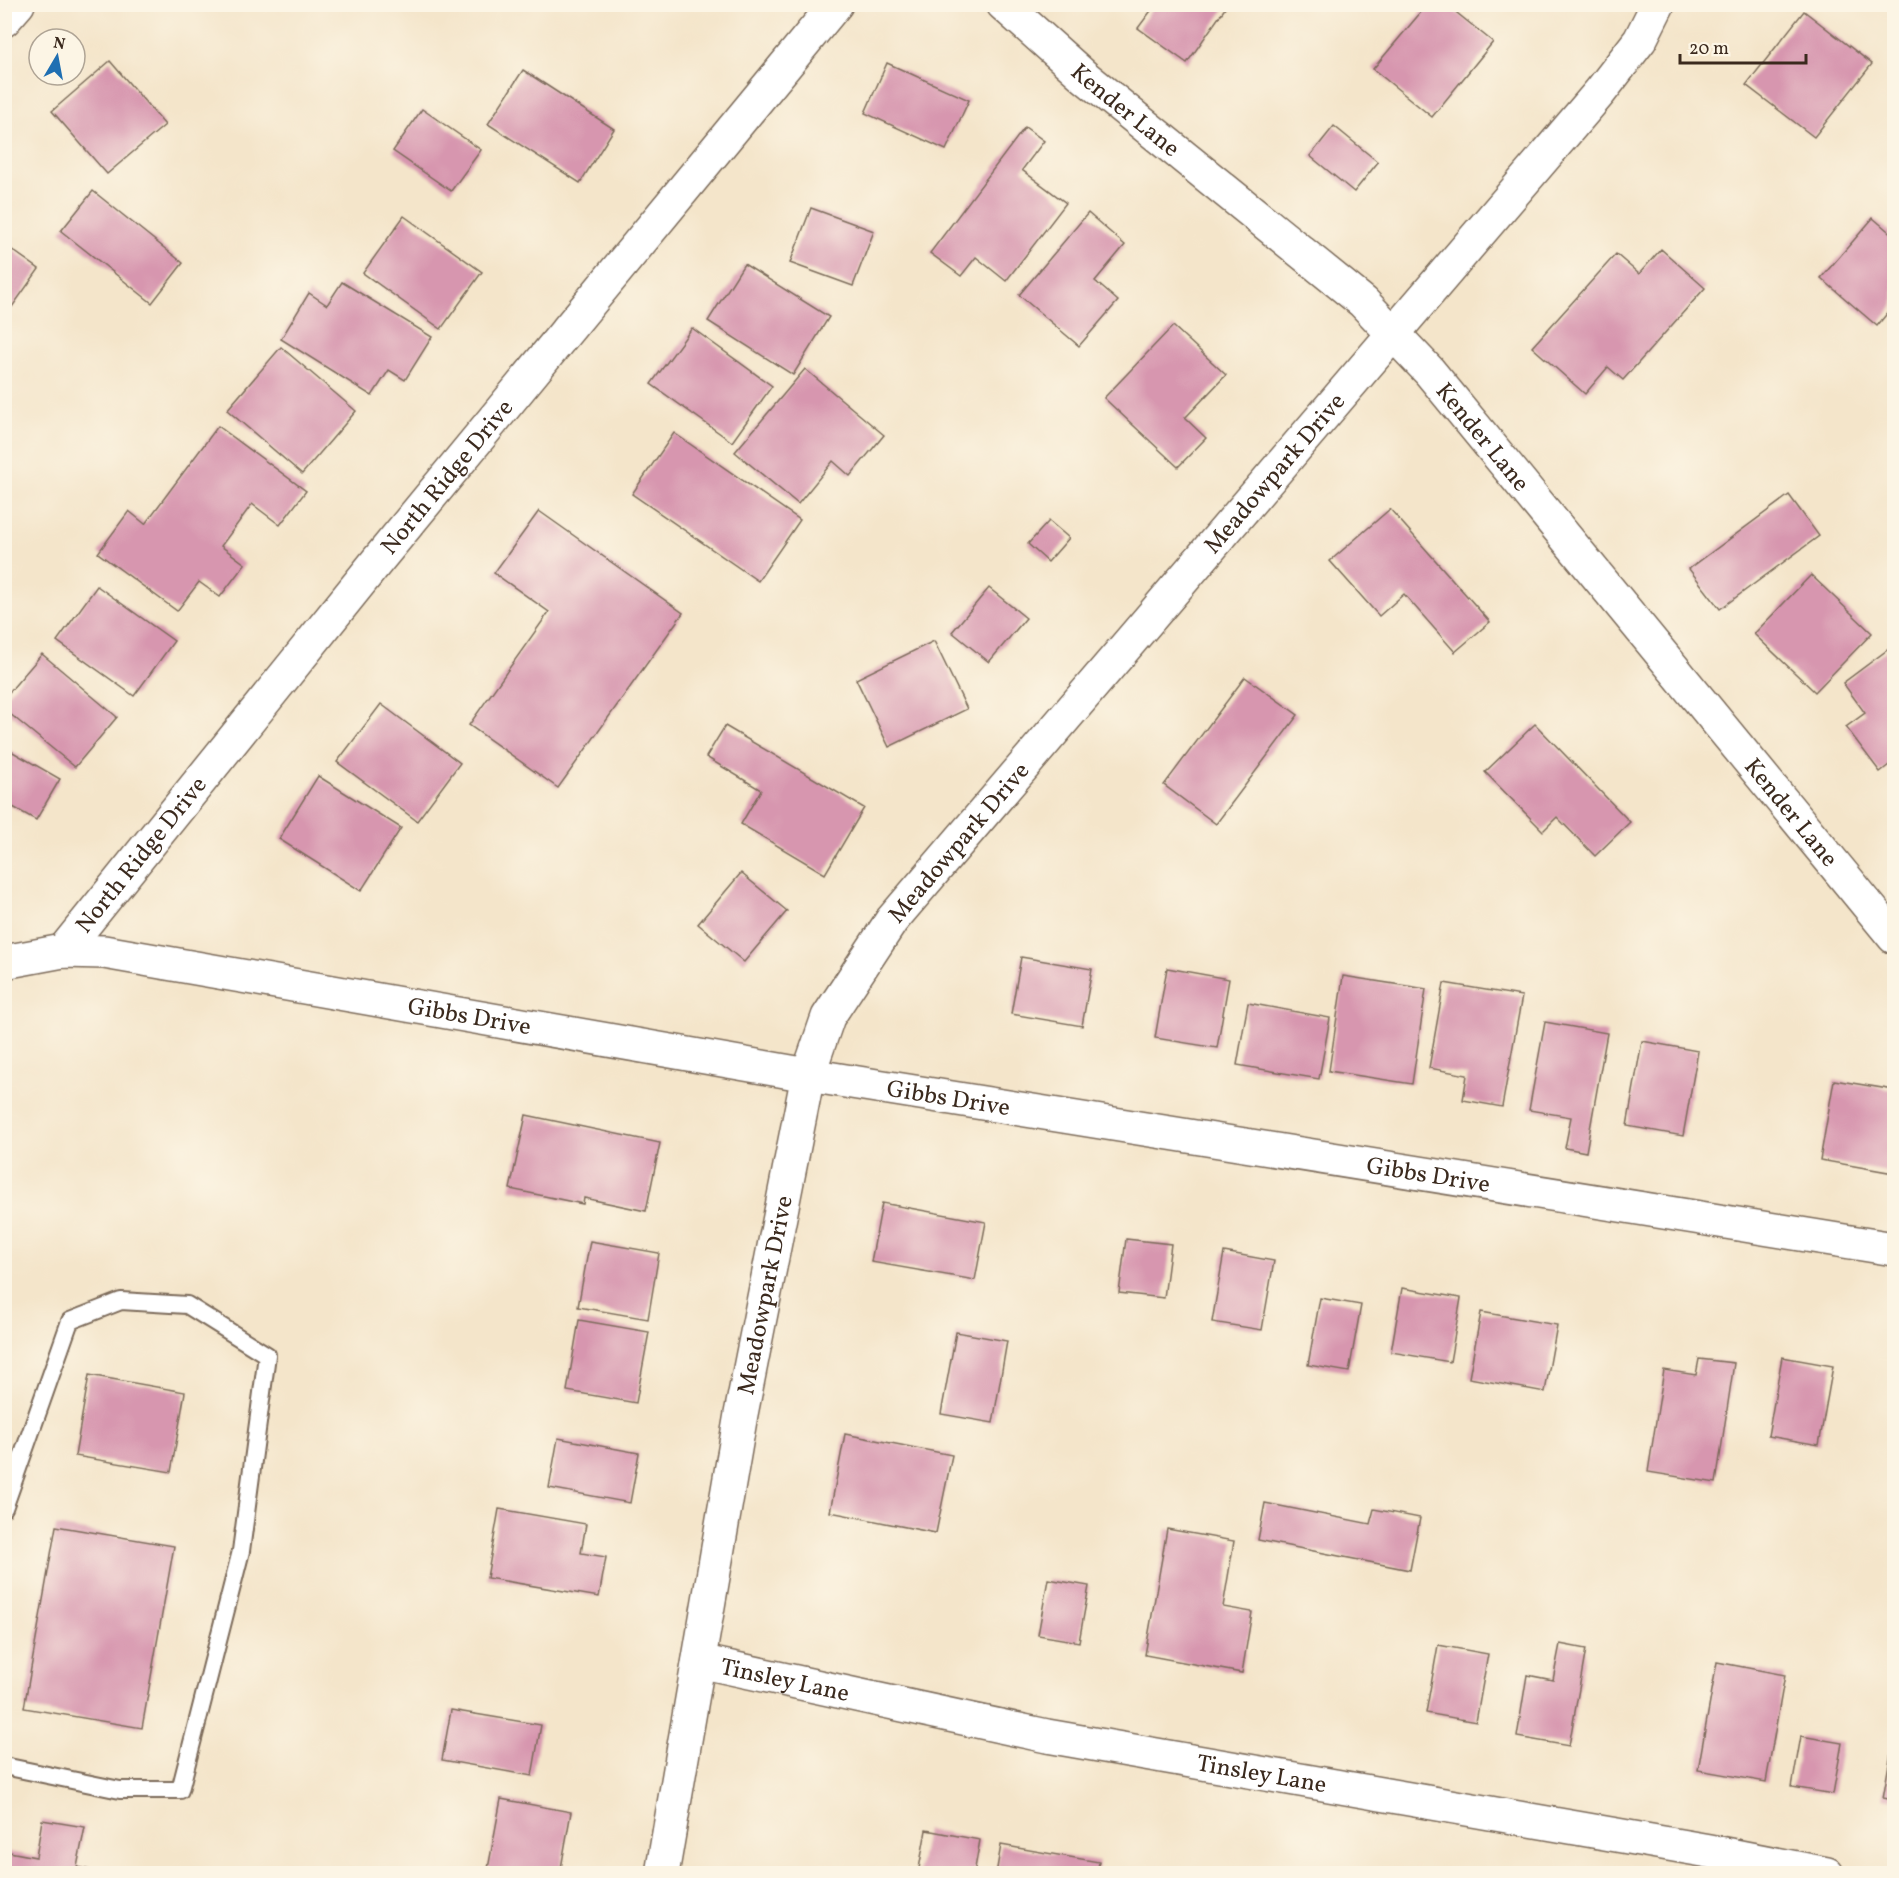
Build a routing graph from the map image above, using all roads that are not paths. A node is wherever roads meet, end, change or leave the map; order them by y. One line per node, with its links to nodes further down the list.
1 (18, 4): 5 (street)
2 (836, 4): 8 (street, North Ridge Drive)
3 (1003, 4): 6 (street, Kender Lane)
4 (1658, 4): 6 (street, Meadowpark Drive)
5 (4, 20)
6 (1394, 334): 7 (street, Kender Lane); 10 (street, Meadowpark Drive)
7 (1894, 937)
8 (63, 951): 9 (street, Gibbs Drive); 10 (street, Gibbs Drive)
9 (4, 963)
10 (808, 1075): 11 (street, Gibbs Drive); 13 (street, Meadowpark Drive)
11 (1894, 1249)
12 (4, 1508): 14 (lane)
13 (699, 1661): 15 (street, Meadowpark Drive); 16 (street, Tinsley Lane)
14 (4, 1766)
15 (662, 1874)
16 (1827, 1874)

